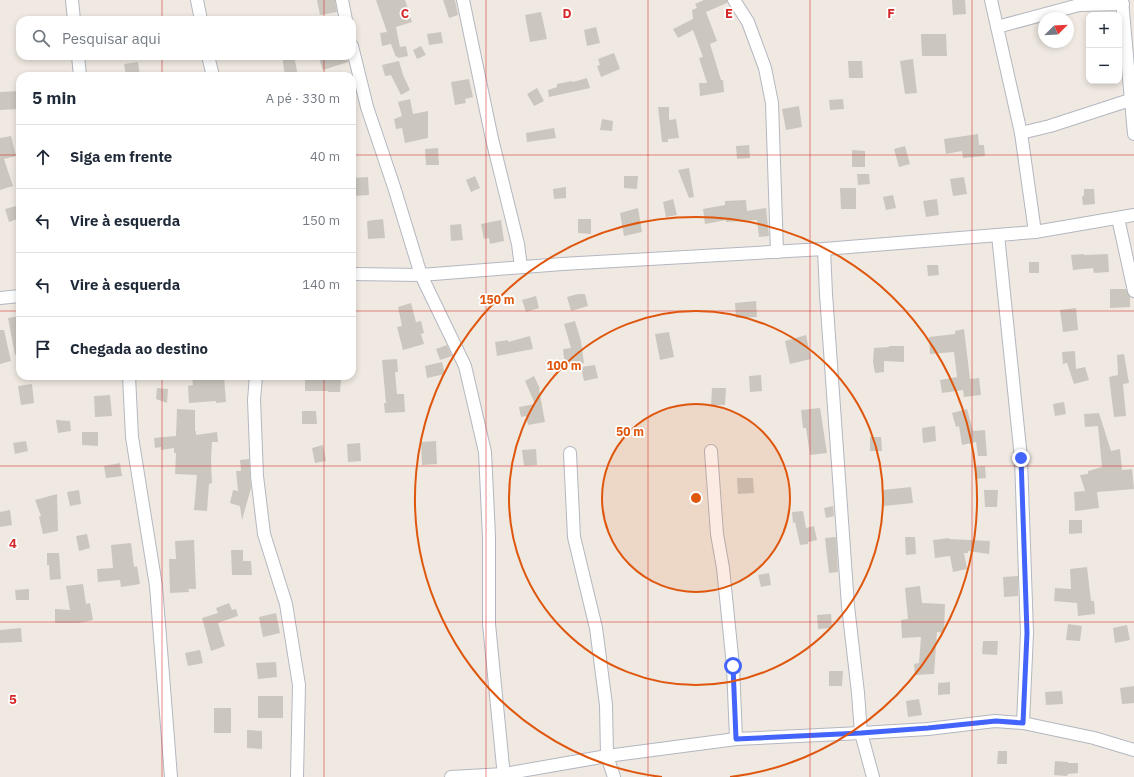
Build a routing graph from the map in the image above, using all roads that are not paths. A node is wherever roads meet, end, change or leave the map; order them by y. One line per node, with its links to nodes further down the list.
1 (72, 0): 8 (street)
2 (197, 0): 9 (street)
3 (342, 0): 10 (street)
4 (463, 0): 26 (street)
5 (734, 0): 25 (street)
6 (992, 0): 11 (street)
7 (1123, 2): 11 (street); 17 (street)
8 (74, 16)
9 (200, 16)
10 (345, 16)
11 (997, 27): 18 (street)
12 (78, 60): 15 (street)
13 (209, 60): 16 (street)
14 (356, 60): 28 (street)
15 (80, 72)
16 (212, 72)
17 (1130, 100): 18 (street); 19 (street)
18 (1021, 133): 22 (street)
19 (1134, 134)
20 (1134, 216): 21 (street)
21 (1118, 218): 22 (street); 29 (street)
22 (1035, 232): 23 (street)
23 (998, 235): 24 (street); 36 (street)
24 (824, 249): 25 (street); 37 (street)
25 (777, 252): 26 (street)
26 (522, 267): 28 (street)
27 (356, 274): 28 (street)
28 (421, 275): 41 (street)
29 (1134, 291)
30 (16, 296): 31 (street)
31 (0, 298)
32 (129, 380): 42 (street)
33 (256, 380): 43 (street)
34 (711, 451): 38 (street)
35 (570, 453): 40 (street)
36 (1023, 723): 37 (street); 39 (street)
37 (861, 733): 38 (street); 46 (street)
38 (736, 739): 40 (street)
39 (1134, 750)
40 (606, 756): 41 (street); 45 (street)
41 (504, 776): 44 (street)
42 (171, 777)
43 (297, 777)
44 (451, 777)
45 (614, 777)
46 (873, 777)

